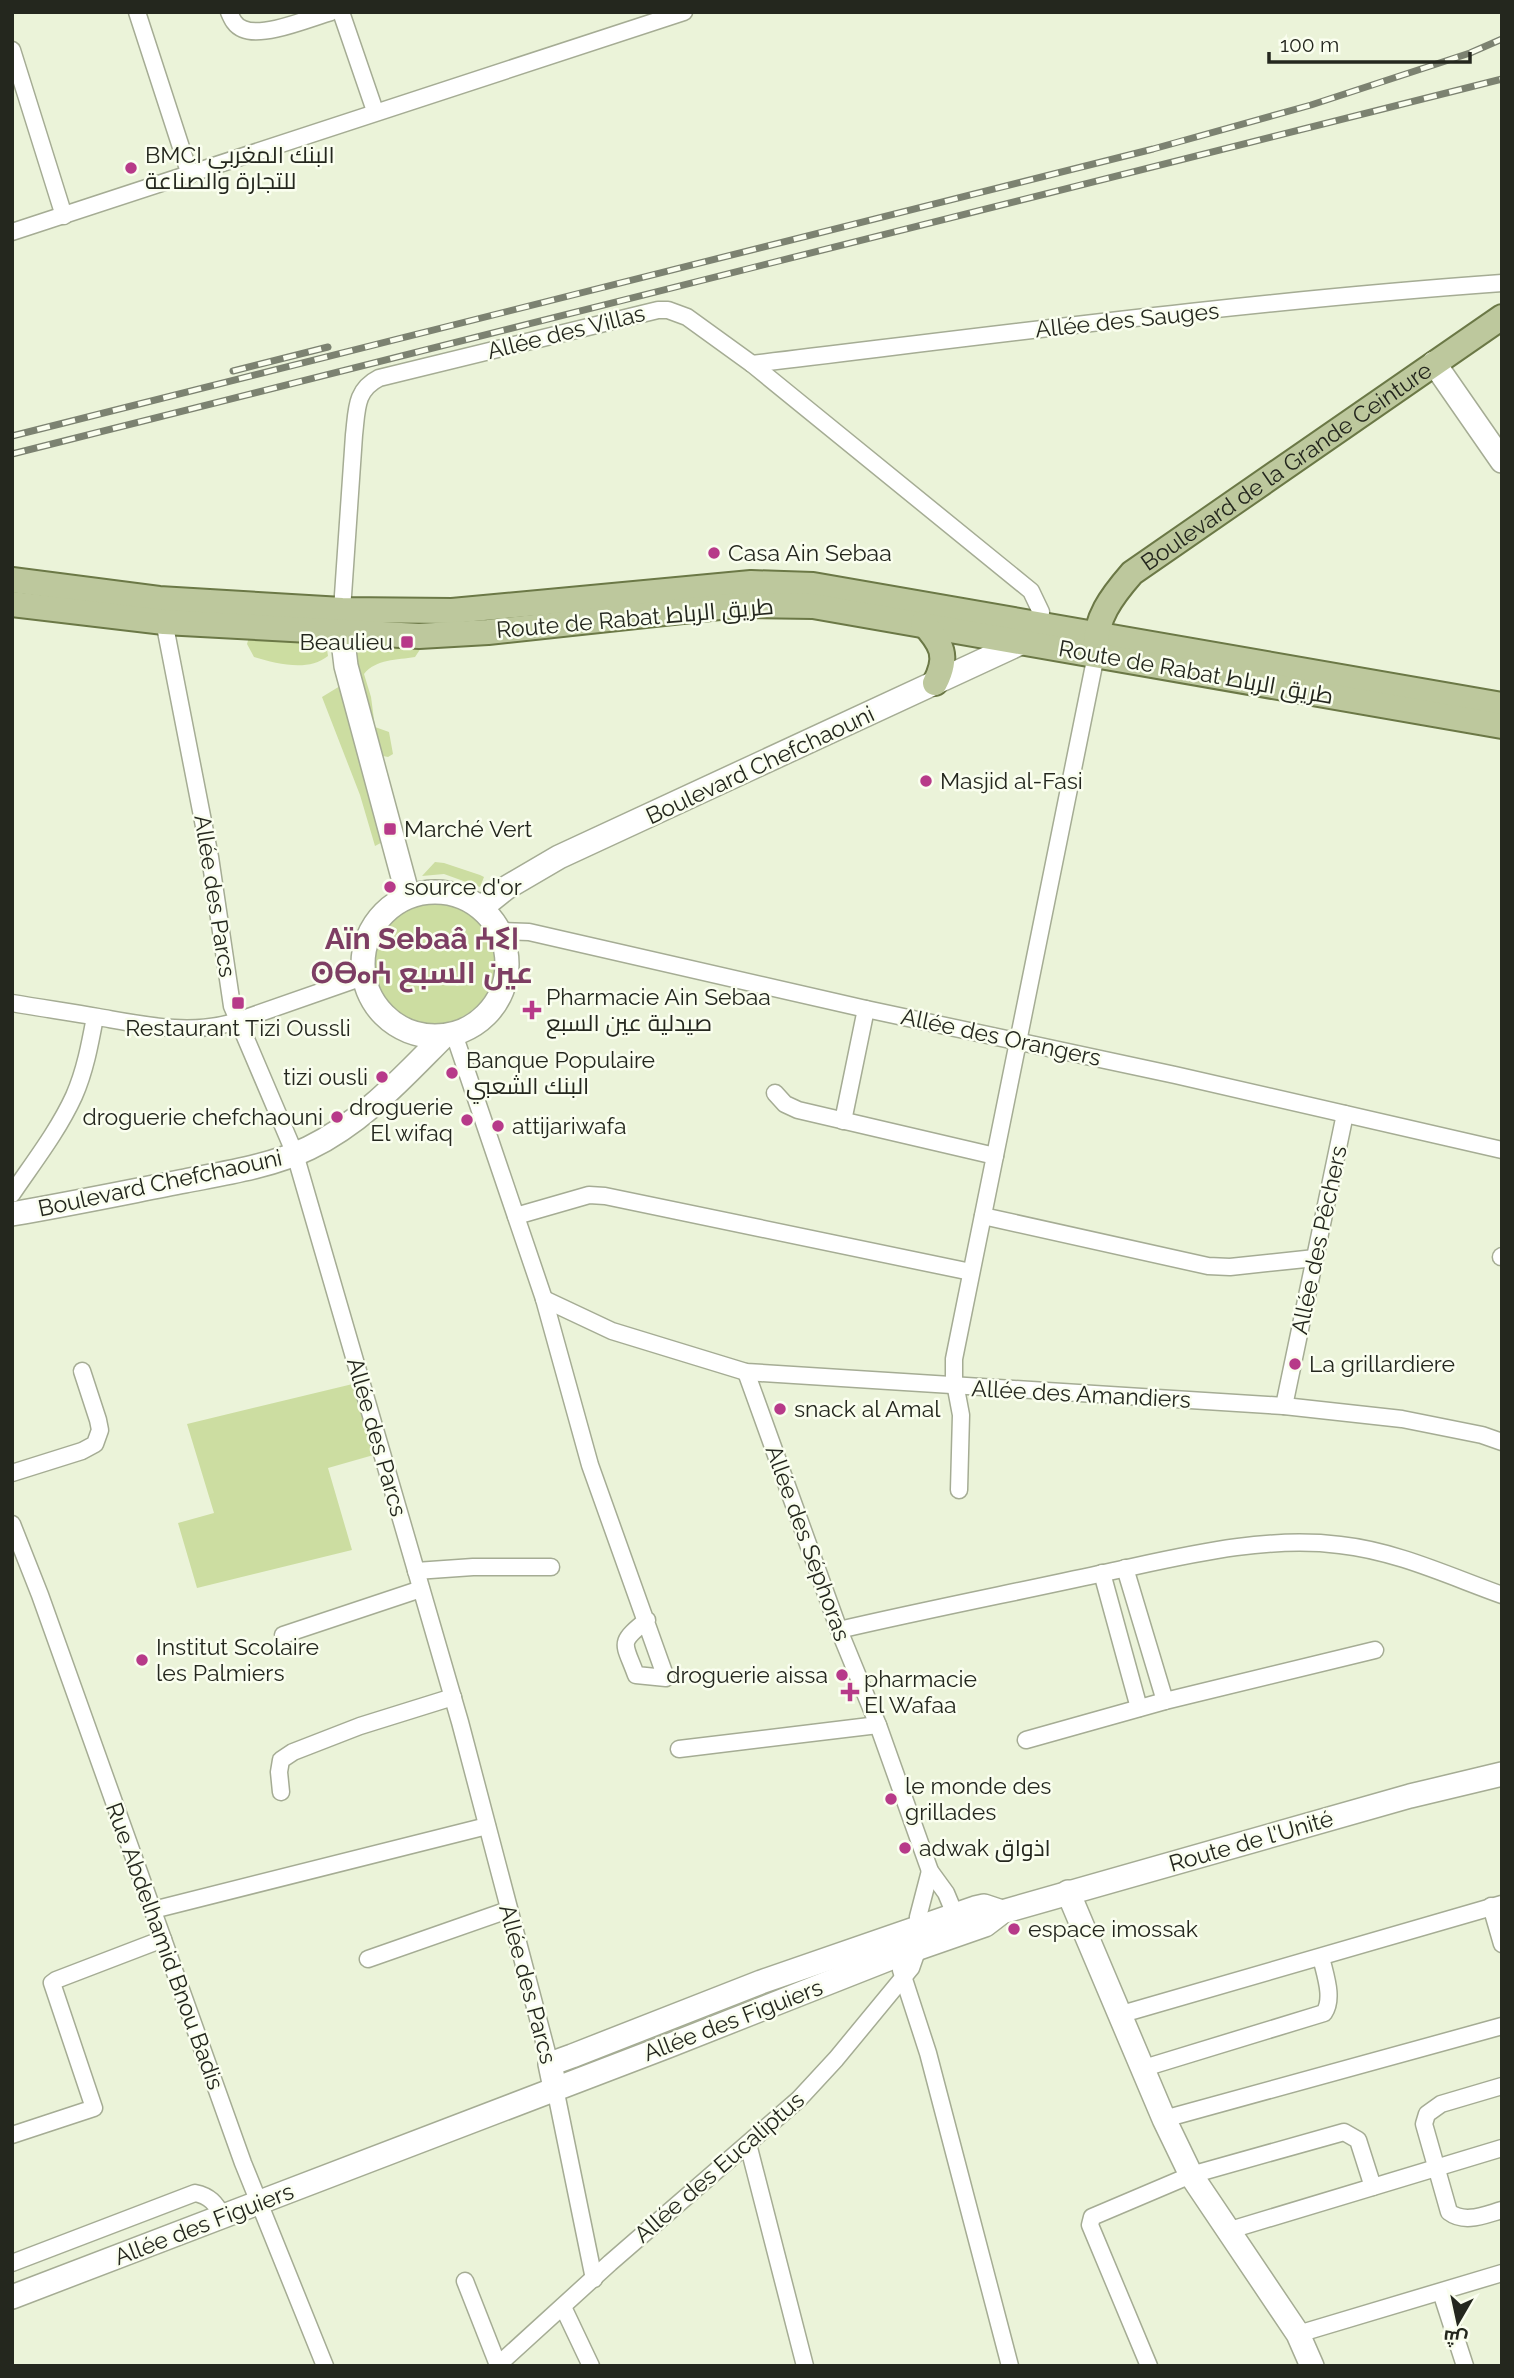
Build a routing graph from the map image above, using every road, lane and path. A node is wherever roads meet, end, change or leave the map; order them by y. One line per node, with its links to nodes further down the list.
1 (137, 12): 8 (street)
2 (229, 12): 3 (street)
3 (331, 12)
4 (341, 12): 7 (street)
5 (684, 12): 7 (street)
6 (12, 50): 9 (street)
7 (375, 111): 8 (street)
8 (190, 175): 9 (street)
9 (64, 215): 10 (street)
10 (12, 232)
11 (1502, 284): 14 (street, Allée des Sauges)
12 (1502, 317): 13 (main road, Boulevard de la Grande Ceinture)
13 (1434, 363): 15 (street); 22 (main road, Boulevard de la Grande Ceinture)
14 (752, 364): 19 (street, Allée des Villas); 21 (street, Allée des Villas)
15 (1502, 461)
16 (12, 580): 18 (main road, Route de Rabat طريق الرباط)
17 (12, 604): 18 (main road, Route de Rabat طريق الرباط)
18 (161, 611): 19 (main road, Route de Rabat طريق الرباط); 33 (street, Allée des Parcs)
19 (342, 621): 20 (main road, Route de Rabat طريق الرباط); 21 (main road, Route de Rabat طريق الرباط); 26 (street, Allée des Villas)
20 (922, 623): 21 (main road, Route de Rabat طريق الرباط); 23 (main road)
21 (1032, 633): 22 (main road, Route de Rabat طريق الرباط); 23 (street, Boulevard Chefchaouni)
22 (1095, 645): 24 (main road, Route de Rabat طريق الرباط); 25 (main road, Route de Rabat طريق الرباط); 36 (street)
23 (935, 683): 27 (street, Boulevard Chefchaouni)
24 (1502, 705)
25 (1502, 726)
26 (408, 896): 27 (street); 29 (street)
27 (481, 908): 28 (street)
28 (500, 931): 31 (street, Allée des Orangers); 35 (street)
29 (363, 977): 33 (street); 34 (street)
30 (12, 1003): 32 (street)
31 (866, 1009): 36 (street, Allée des Orangers); 40 (street)
32 (95, 1017): 33 (street); 44 (street)
33 (237, 1021): 42 (street, Allée des Parcs)
34 (403, 1030): 35 (street); 37 (street)
35 (449, 1035): 37 (street, Boulevard Chefchaouni); 46 (street)
36 (1018, 1040): 39 (street, Allée des Orangers); 43 (street)
37 (407, 1073): 42 (street, Boulevard Chefchaouni)
38 (775, 1093): 40 (street)
39 (1345, 1114): 41 (street, Allée des Orangers); 48 (street, Allée des Pêchers)
40 (843, 1121): 43 (street)
41 (1502, 1150)
42 (295, 1154): 45 (street, Boulevard Chefchaouni); 61 (street, Allée des Parcs)
43 (995, 1157): 47 (street)
44 (12, 1195)
45 (12, 1214)
46 (516, 1216): 49 (street); 50 (street)
47 (982, 1216): 48 (street); 49 (street)
48 (1315, 1258): 54 (street, Allée des Pêchers)
49 (971, 1272): 53 (street)
50 (544, 1298): 52 (street, Allée des Amandiers); 65 (street)
51 (82, 1371): 56 (street)
52 (746, 1372): 53 (street, Allée des Amandiers); 66 (street, Allée des Séphoras)
53 (957, 1387): 54 (street, Allée des Amandiers); 57 (street)
54 (1284, 1406): 55 (street, Allée des Amandiers)
55 (1502, 1442)
56 (12, 1473)
57 (960, 1490)
58 (12, 1524): 81 (street, Rue Abdelhamid Bnou Badis)
59 (551, 1567): 61 (street)
60 (1125, 1568): 62 (street); 64 (street); 70 (street)
61 (416, 1571): 63 (street, Allée des Parcs)
62 (1102, 1573): 66 (street); 71 (street)
63 (421, 1589): 67 (street); 69 (street, Allée des Parcs)
64 (1502, 1595)
65 (647, 1620)
66 (839, 1630): 72 (street, Allée des Séphoras)
67 (284, 1635)
68 (1375, 1650): 70 (street)
69 (453, 1697): 76 (street); 77 (street, Allée des Parcs)
70 (1166, 1701): 71 (street)
71 (1139, 1708): 73 (street)
72 (878, 1725): 74 (street); 78 (street, Allée des Séphoras)
73 (1026, 1740)
74 (679, 1749)
75 (1502, 1774): 79 (street, Route de l'Unité)
76 (281, 1792)
77 (487, 1826): 81 (street); 82 (street, Allée des Parcs)
78 (930, 1871): 84 (street, Allée des Séphoras); 86 (street)
79 (1068, 1892): 83 (street, Route de l'Unité); 92 (street)
80 (1496, 1905): 87 (street); 89 (street)
81 (153, 1910): 85 (street, Rue Abdelhamid Bnou Badis)
82 (508, 1910): 90 (street); 94 (street, Allée des Parcs)
83 (1002, 1912): 84 (street, Allée des Figuiers)
84 (959, 1924): 86 (street, Allée des Figuiers)
85 (163, 1939): 99 (street); 105 (street, Rue Abdelhamid Bnou Badis)
86 (918, 1939): 88 (street, Allée des Figuiers); 91 (street, Allée des Eucaliptus); 94 (street, Allée des Figuiers)
87 (1502, 1944)
88 (896, 1956): 91 (street); 97 (street, Allée des Figuiers)
89 (1321, 1957): 92 (street); 95 (street)
90 (368, 1959)
91 (904, 1978): 100 (street, Allée des Eucaliptus); 121 (street)
92 (1122, 2014): 95 (street)
93 (1502, 2026): 98 (street)
94 (550, 2064): 97 (street, Allée des Parcs)
95 (1144, 2068): 98 (street)
96 (1502, 2086): 102 (street)
97 (555, 2088): 105 (street, Allée des Figuiers); 111 (street, Allée des Parcs)
98 (1164, 2119): 103 (street)
99 (12, 2135)
100 (748, 2144): 111 (street, Allée des Eucaliptus); 120 (street)
101 (1502, 2148): 102 (street)
102 (1437, 2168): 104 (street); 106 (street)
103 (1191, 2175): 104 (street); 108 (street); 122 (street)
104 (1373, 2187): 108 (street)
105 (258, 2203): 107 (street, Allée des Figuiers); 118 (street, Rue Abdelhamid Bnou Badis)
106 (1502, 2210)
107 (223, 2216): 109 (street); 114 (street, Allée des Figuiers)
108 (1227, 2231): 116 (street)
109 (12, 2263)
110 (1502, 2273): 113 (street)
111 (594, 2279): 115 (street, Allée des Eucaliptus)
112 (465, 2281): 117 (street)
113 (1441, 2292): 116 (street); 124 (street)
114 (12, 2297)
115 (563, 2307): 117 (street, Allée des Eucaliptus); 119 (street)
116 (1298, 2334): 123 (street)
117 (497, 2365)
118 (325, 2366)
119 (592, 2366)
120 (805, 2366)
121 (1010, 2366)
122 (1149, 2366)
123 (1312, 2366)
124 (1465, 2366)

